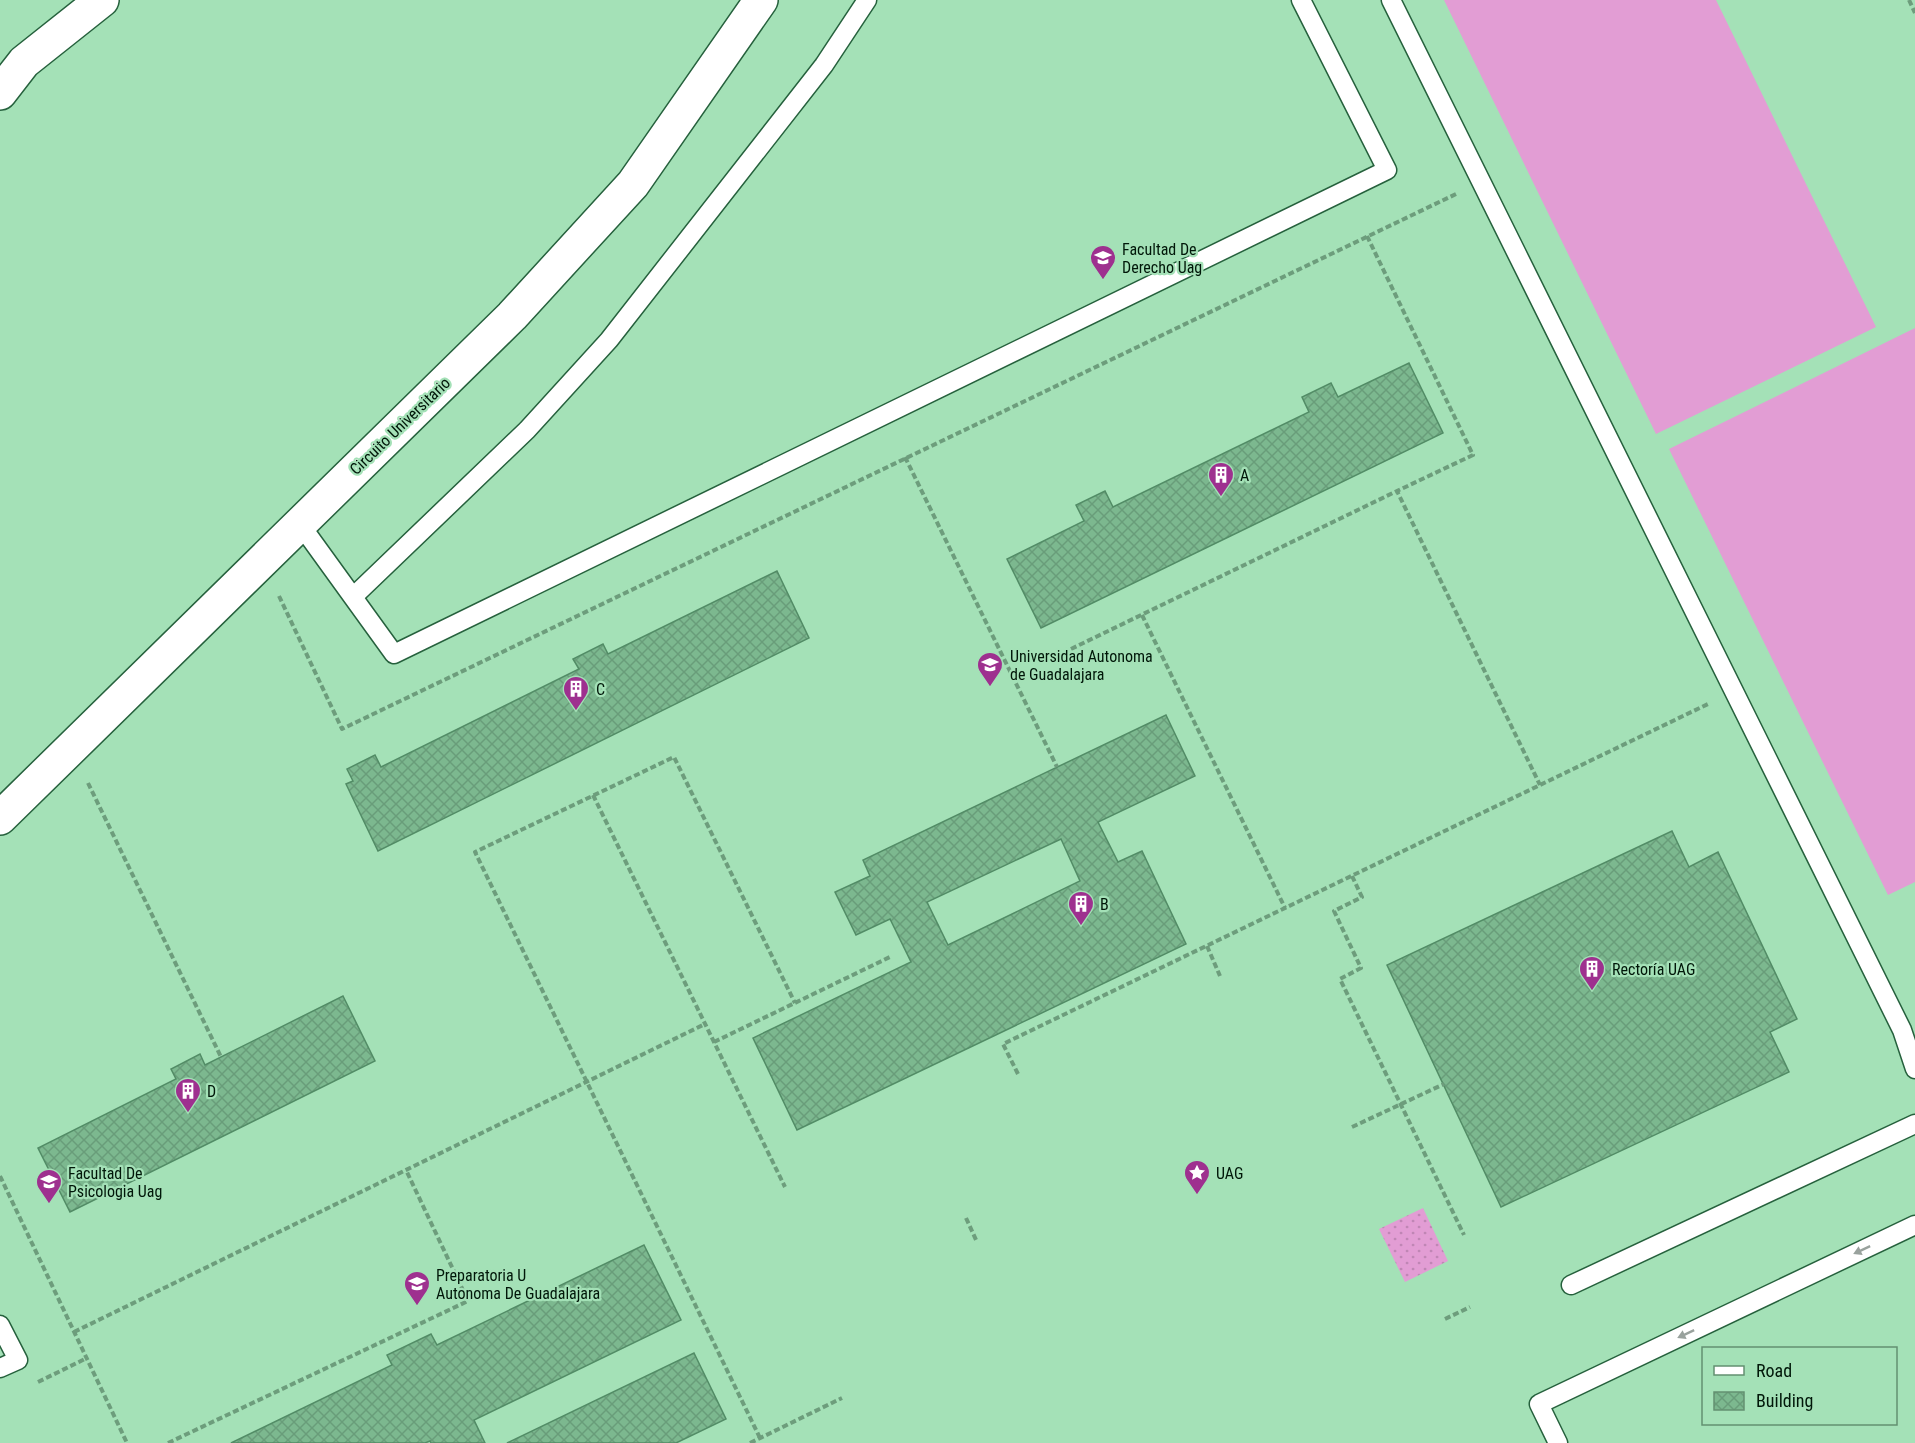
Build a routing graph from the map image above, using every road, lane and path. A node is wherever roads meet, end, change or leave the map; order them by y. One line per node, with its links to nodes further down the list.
1 (102, 0): 8 (street)
2 (761, 0): 13 (street, Circuito Universitario)
3 (867, 0): 15 (lane)
4 (1302, 0): 15 (lane)
5 (1391, 0): 33 (lane)
6 (1909, 0): 7 (path)
7 (1915, 12)
8 (0, 93)
9 (1460, 192): 10 (path)
10 (1367, 236): 11 (path); 12 (path)
11 (905, 458): 14 (path); 19 (path)
12 (1397, 491): 16 (path); 21 (path)
13 (300, 524): 15 (lane); 23 (street, Circuito Universitario)
14 (278, 594)
15 (354, 596)
16 (1142, 615): 17 (path); 25 (path)
17 (1071, 649)
18 (1710, 703): 21 (path)
19 (1057, 767)
20 (88, 783): 32 (path)
21 (1540, 785): 24 (path)
22 (593, 795): 29 (path); 30 (path); 35 (path)
23 (0, 818)
24 (1352, 876): 25 (path); 44 (path)
25 (1285, 908): 26 (path)
26 (1207, 946): 28 (path); 34 (path)
27 (892, 956): 29 (path)
28 (1220, 976)
29 (795, 1003): 31 (path)
30 (705, 1024): 31 (path); 35 (path)
31 (714, 1042): 41 (path)
32 (221, 1057)
33 (1915, 1069)
34 (1018, 1074)
35 (586, 1082): 39 (path); 55 (path)
36 (1444, 1084): 38 (path, bridge)
37 (1915, 1124): 46 (lane)
38 (1352, 1127)
39 (406, 1170): 50 (path); 57 (path)
40 (0, 1176): 50 (path)
41 (785, 1187)
42 (966, 1218): 45 (path)
43 (1915, 1225): 59 (lane, one-way to 59)
44 (1464, 1235)
45 (977, 1242)
46 (1571, 1285)
47 (1470, 1307): 48 (path)
48 (1445, 1319)
49 (0, 1324): 52 (lane)
50 (74, 1332): 51 (path)
51 (87, 1358): 53 (path); 56 (path)
52 (0, 1368)
53 (29, 1387)
54 (842, 1398): 55 (path)
55 (760, 1438): 58 (path)
56 (127, 1443)
57 (168, 1443)
58 (750, 1443)
59 (1558, 1443)

